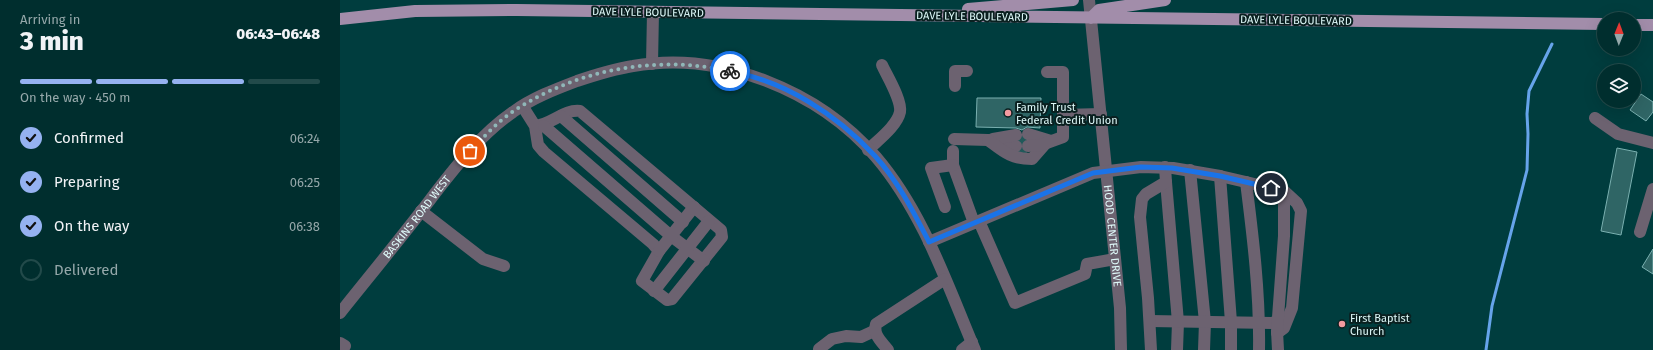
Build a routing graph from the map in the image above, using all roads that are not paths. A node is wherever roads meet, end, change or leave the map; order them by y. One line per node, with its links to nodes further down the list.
1 (1073, 0): 5 (main road)
2 (1165, 0): 6 (main road)
3 (1089, 2): 6 (street, HOOD CENTER DRIVE)
4 (653, 12): 5 (main road, DAVE LYLE BOULEVARD); 7 (main road, DAVE LYLE BOULEVARD); 11 (street)
5 (900, 15): 6 (main road, DAVE LYLE BOULEVARD)
6 (1091, 18): 8 (main road, DAVE LYLE BOULEVARD); 17 (street, HOOD CENTER DRIVE)
7 (340, 19)
8 (1597, 24)
9 (1641, 25): 10 (main road)
10 (1653, 25)
11 (652, 64): 16 (street, BASKINS ROAD WEST); 26 (street, BASKINS ROAD WEST)
12 (882, 65): 26 (street)
13 (967, 71): 15 (street)
14 (1047, 72): 18 (street)
15 (955, 86)
16 (522, 106): 21 (street); 39 (street, BASKINS ROAD WEST)
17 (1100, 114): 18 (street); 31 (street, HOOD CENTER DRIVE)
18 (1062, 115): 24 (street)
19 (561, 116): 21 (street); 37 (street); 41 (street)
20 (1596, 118): 25 (street)
21 (540, 126): 44 (street); 47 (street)
22 (954, 139): 23 (street)
23 (988, 140): 24 (street); 24 (street)
24 (1048, 142)
25 (1653, 142)
26 (868, 150): 45 (street, BASKINS ROAD WEST)
27 (953, 151): 28 (street)
28 (953, 165): 38 (street); 42 (street)
29 (1165, 167): 30 (street); 31 (street); 33 (street)
30 (1190, 170): 32 (street); 56 (street)
31 (1106, 171): 42 (street); 48 (street, HOOD CENTER DRIVE)
32 (1220, 176): 34 (street); 57 (street)
33 (1166, 182): 54 (street); 55 (street)
34 (1246, 182): 36 (street); 58 (street)
35 (1653, 189): 43 (street)
36 (1284, 191): 59 (street); 59 (street)
37 (694, 207): 40 (street); 41 (street)
38 (945, 207)
39 (421, 211): 50 (street); 53 (street, BASKINS ROAD WEST)
40 (709, 221): 46 (street); 49 (street)
41 (682, 222): 44 (street)
42 (977, 222): 45 (street); 48 (street)
43 (1640, 232)
44 (671, 236): 46 (street); 47 (street)
45 (929, 242): 51 (street, BASKINS ROAD WEST)
46 (688, 248): 49 (street); 52 (street)
47 (659, 251): 52 (street)
48 (1115, 259): 65 (street, HOOD CENTER DRIVE)
49 (704, 261): 52 (street)
50 (504, 266)
51 (945, 279): 60 (street); 61 (street, BASKINS ROAD WEST)
52 (654, 291)
53 (340, 313)
54 (1150, 322): 55 (street); 66 (street)
55 (1178, 322): 56 (street); 67 (street)
56 (1205, 322): 57 (street); 68 (street)
57 (1231, 322): 58 (street); 69 (street)
58 (1259, 322): 59 (street); 70 (street)
59 (1277, 328): 71 (street)
60 (874, 331): 62 (street); 63 (street)
61 (973, 346): 64 (street)
62 (819, 349)
63 (888, 350)
64 (962, 350)
65 (1121, 350)
66 (1151, 350)
67 (1178, 350)
68 (1204, 350)
69 (1231, 350)
70 (1259, 350)
71 (1278, 350)

